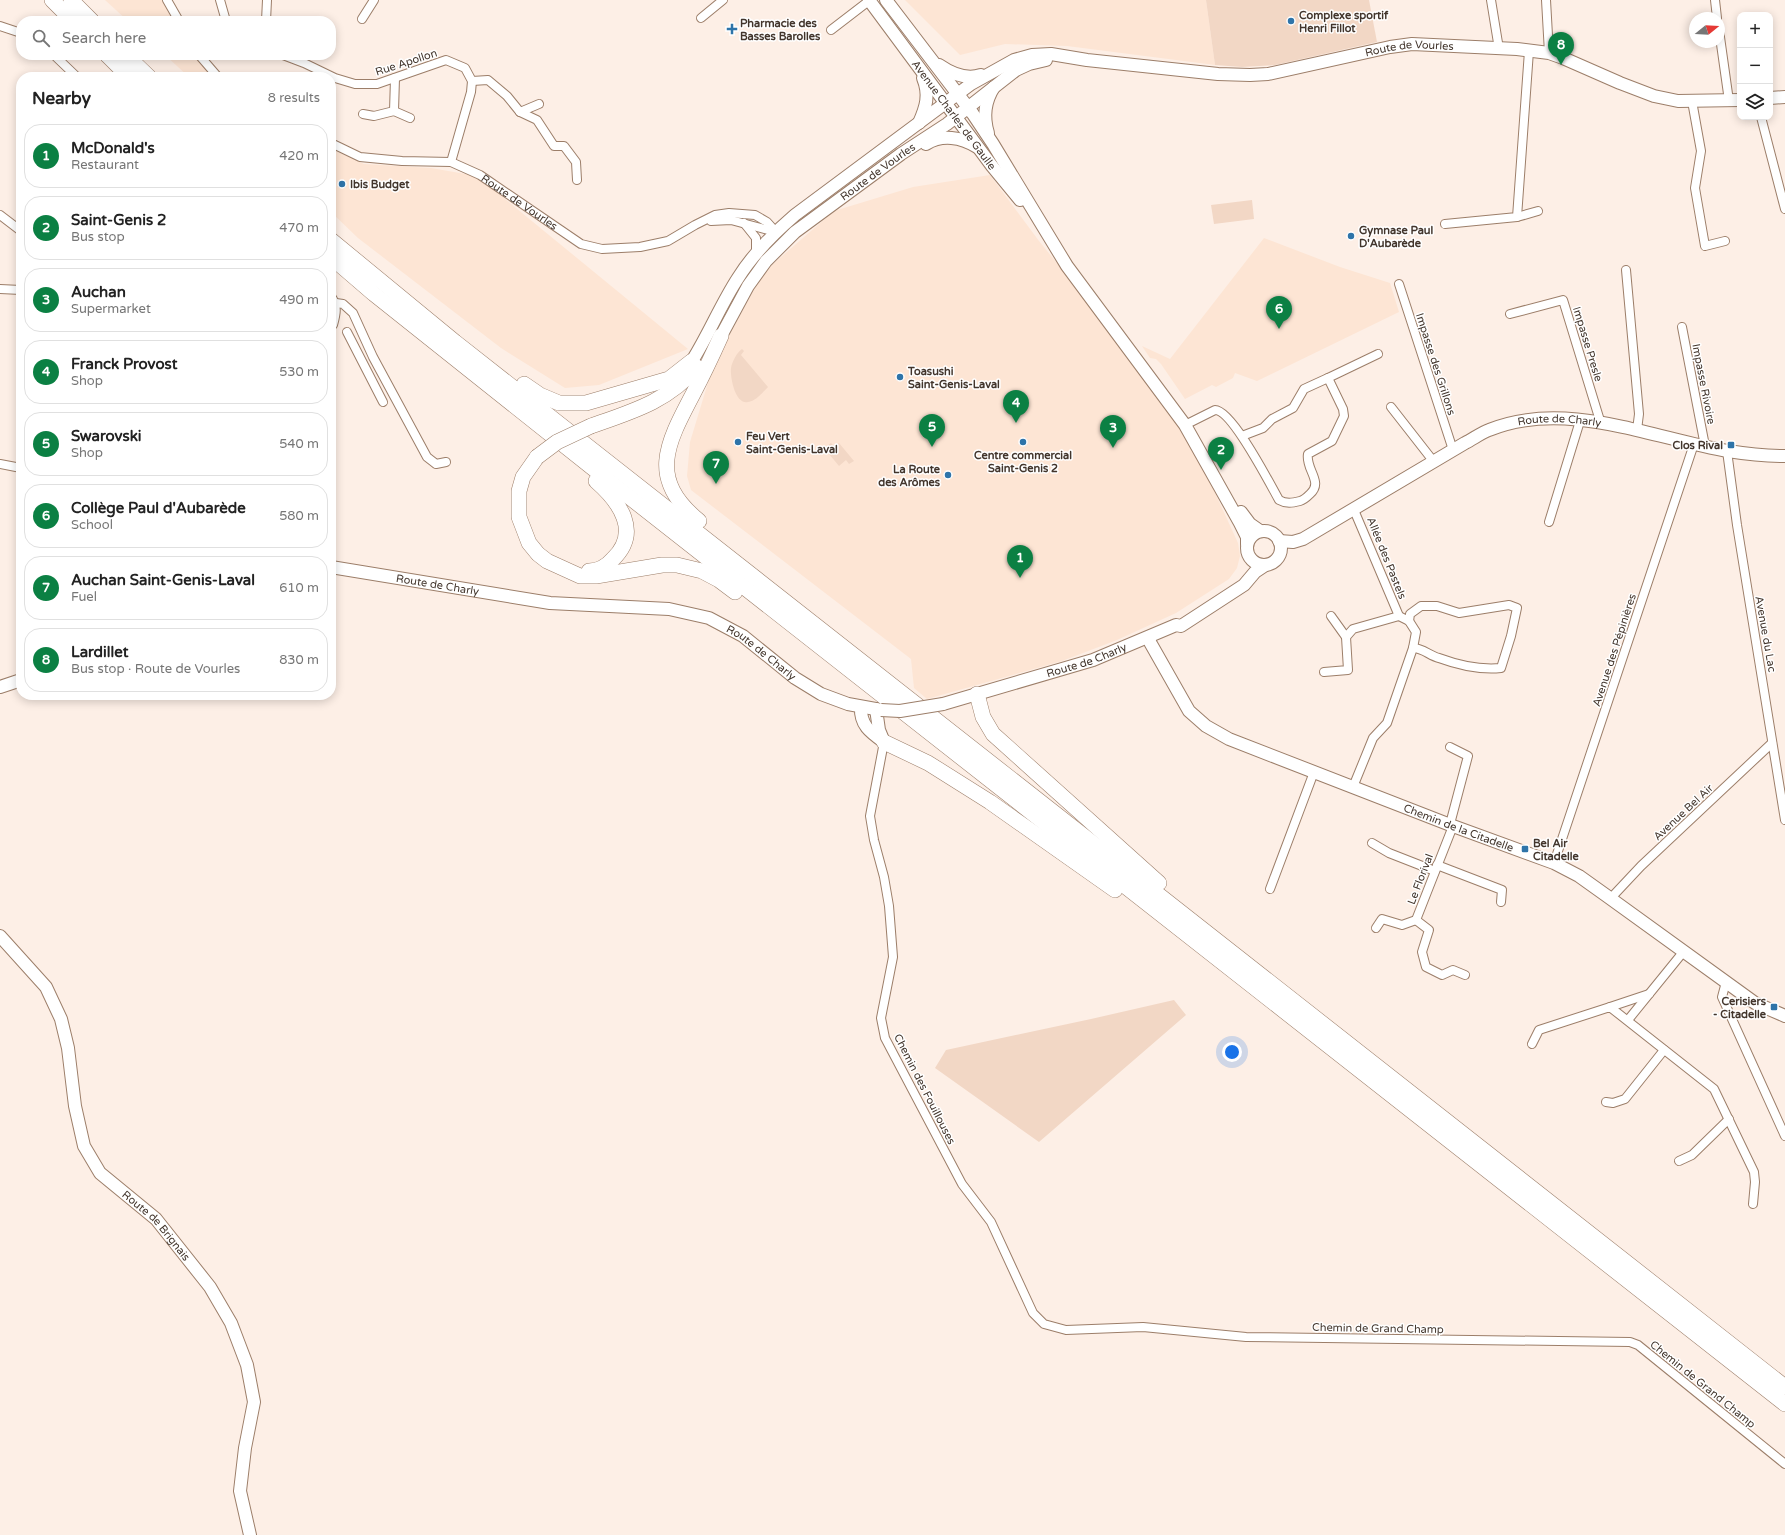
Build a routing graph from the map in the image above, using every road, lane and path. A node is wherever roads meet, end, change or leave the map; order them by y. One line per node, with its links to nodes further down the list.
1 (52, 0): 14 (highway)
2 (71, 0): 15 (highway)
3 (167, 0): 16 (street)
4 (220, 0): 17 (street)
5 (267, 0): 18 (street)
6 (374, 0): 20 (street)
7 (723, 0): 19 (street)
8 (869, 0): 22 (street); 26 (street, Avenue Charles de Gaulle)
9 (886, 0): 30 (street, Avenue Charles de Gaulle)
10 (1491, 0): 24 (street)
11 (1546, 0): 28 (street)
12 (1715, 0): 13 (street)
13 (1716, 12)
14 (67, 16)
15 (87, 16)
16 (176, 16)
17 (225, 16)
18 (266, 16)
19 (701, 18)
20 (362, 20)
21 (0, 26): 23 (street)
22 (831, 30)
23 (16, 31)
24 (1499, 48): 27 (street, Route de Vourles); 29 (street, Route de Vourles)
25 (1723, 48): 50 (street)
26 (906, 49): 36 (street, Avenue Charles de Gaulle); 52 (street)
27 (1529, 51): 28 (street, Route de Vourles); 70 (street)
28 (1549, 53): 49 (street, Route de Vourles)
29 (1073, 58): 42 (street, Route de Vourles); 46 (street, Route de Vourles)
30 (931, 59): 42 (street); 52 (street, Avenue Charles de Gaulle)
31 (59, 60): 37 (street)
32 (112, 60): 38 (highway)
33 (131, 60): 39 (highway)
34 (203, 60): 40 (street)
35 (296, 60): 41 (street, Rue Apollon)
36 (920, 69): 52 (street, Avenue Charles de Gaulle); 58 (street)
37 (72, 72)
38 (124, 72)
39 (144, 72)
40 (214, 72)
41 (323, 72)
42 (990, 72): 52 (street)
43 (336, 78): 44 (street, Rue Apollon)
44 (395, 78): 45 (street, Rue Apollon); 53 (street)
45 (472, 81): 54 (street); 63 (street)
46 (996, 85): 52 (street, Route de Vourles); 59 (street)
47 (1785, 96): 48 (street)
48 (1773, 98)
49 (1692, 101): 50 (street, Route de Vourles); 78 (street)
50 (1735, 101)
51 (539, 104): 54 (street)
52 (956, 105): 58 (street, Route de Vourles); 59 (street); 61 (street, Avenue Charles de Gaulle); 62 (street, Route de Vourles)
53 (394, 111): 55 (street); 56 (street)
54 (520, 112): 64 (street)
55 (364, 114)
56 (410, 118)
57 (1762, 120): 67 (street)
58 (918, 124): 65 (street, Route de Vourles)
59 (993, 144): 75 (street, Avenue Charles de Gaulle)
60 (336, 145): 63 (street, Route de Vourles)
61 (979, 149): 62 (street); 75 (street, Avenue Charles de Gaulle)
62 (901, 154): 66 (street, Route de Vourles)
63 (451, 162): 71 (street, Route de Vourles)
64 (577, 180)
65 (811, 203): 66 (street); 76 (street, Route de Vourles)
66 (833, 204): 77 (street, Route de Vourles)
67 (1785, 209)
68 (1538, 211): 70 (street)
69 (0, 215): 74 (street)
70 (1517, 217): 73 (street)
71 (702, 222): 72 (street, Route de Vourles); 76 (street, Route de Vourles)
72 (744, 223): 76 (street, Route de Vourles); 80 (street)
73 (1445, 224)
74 (16, 227)
75 (1042, 227): 100 (street, Avenue Charles de Gaulle)
76 (776, 232): 77 (street); 80 (street)
77 (795, 232): 80 (street, Route de Vourles)
78 (1725, 241)
79 (336, 244): 93 (highway)
80 (761, 258): 92 (street, Route de Vourles); 95 (street, Route de Vourles)
81 (336, 261): 102 (highway)
82 (1626, 270): 103 (street)
83 (1399, 284): 106 (street, Impasse des Grillons)
84 (0, 289): 85 (street)
85 (16, 290)
86 (336, 300): 90 (street)
87 (1510, 314): 101 (street, Impasse Presle)
88 (1682, 327): 105 (street, Impasse Rivoire)
89 (336, 328): 91 (street)
90 (359, 329): 91 (street); 109 (street)
91 (346, 332): 97 (street)
92 (721, 336): 95 (highway); 122 (highway)
93 (455, 342): 95 (highway); 122 (highway)
94 (1378, 354): 96 (street)
95 (692, 367): 121 (highway, bridge)
96 (1328, 378): 104 (street); 104 (street)
97 (383, 402)
98 (1391, 407): 110 (street)
99 (1580, 421): 101 (street, Route de Charly); 106 (street, Route de Charly); 114 (street)
100 (1187, 424): 104 (street); 115 (street, Avenue Charles de Gaulle); 117 (street, Avenue Charles de Gaulle)
101 (1601, 424): 103 (street, Route de Charly)
102 (539, 425): 121 (highway); 127 (highway)
103 (1637, 430): 105 (street, Route de Charly)
104 (1242, 436)
105 (1700, 445): 107 (street, Route de Charly); 145 (street, Avenue des Pépinières)
106 (1453, 450): 110 (street, Route de Charly)
107 (1727, 451): 108 (street, Route de Charly); 138 (street, Avenue du Lac)
108 (1785, 456)
109 (446, 462)
110 (1434, 462): 113 (street, Route de Charly)
111 (0, 464): 112 (street)
112 (16, 467)
113 (1354, 510): 116 (street, Route de Charly); 118 (street, Route de Charly); 124 (street, Allée des Pastels)
114 (1549, 522)
115 (1260, 531): 116 (street); 117 (street)
116 (1279, 541): 118 (street)
117 (1247, 549): 119 (street); 126 (street, Route de Charly)
118 (1280, 554): 119 (street)
119 (1264, 566): 126 (street, Route de Charly)
120 (336, 568): 135 (street, Route de Charly)
121 (574, 572): 127 (highway)
122 (768, 587): 150 (highway)
123 (1331, 616): 128 (street)
124 (1399, 616): 125 (street, Allée des Pastels); 128 (street, Allée des Pastels)
125 (1409, 621): 130 (street); 130 (street, Allée des Pastels)
126 (1176, 625): 129 (street, Route de Charly)
127 (805, 634): 154 (highway)
128 (1346, 636): 131 (street)
129 (1148, 638): 134 (street, Route de Charly); 140 (street, Chemin de la Citadelle)
130 (1413, 648): 141 (street)
131 (1324, 672)
132 (16, 682): 133 (street)
133 (0, 687)
134 (977, 694): 136 (street, Route de Charly, bridge); 150 (highway)
135 (861, 707): 136 (street, Route de Charly); 137 (street)
136 (878, 710): 137 (street)
137 (884, 742): 154 (highway); 169 (street, Chemin des Fouillouses)
138 (1772, 743): 142 (street, Avenue du Lac); 148 (street, Avenue Bel Air)
139 (1450, 747): 143 (street)
140 (1314, 772): 141 (street, Chemin de la Citadelle); 147 (street)
141 (1353, 787): 143 (street, Chemin de la Citadelle)
142 (1785, 820)
143 (1451, 825): 145 (street, Chemin de la Citadelle); 146 (street, Le Florival)
144 (1372, 843): 146 (street)
145 (1554, 863): 148 (street, Chemin de la Citadelle)
146 (1436, 868): 149 (street); 151 (street, Le Florival)
147 (1270, 889)
148 (1610, 899): 155 (street, Chemin de la Citadelle)
149 (1501, 902)
150 (1183, 914): 170 (highway)
151 (1416, 920): 152 (street, Le Florival); 156 (street)
152 (1376, 928)
153 (0, 936): 173 (street, Route de Brignais)
154 (1192, 938): 171 (highway)
155 (1684, 951): 157 (street, Chemin de la Citadelle); 158 (street)
156 (1465, 975)
157 (1726, 982): 160 (street, Chemin de la Citadelle); 166 (street)
158 (1649, 994): 159 (street); 161 (street)
159 (1610, 1007): 161 (street); 162 (street)
160 (1785, 1016)
161 (1628, 1020): 163 (street)
162 (1532, 1044)
163 (1664, 1050): 164 (street); 165 (street)
164 (1606, 1102)
165 (1729, 1119): 167 (street); 168 (street)
166 (1785, 1136)
167 (1679, 1161)
168 (1753, 1204)
169 (991, 1222): 172 (street, Chemin de Grand Champ)
170 (1785, 1387)
171 (1785, 1404)
172 (1785, 1464)
173 (250, 1535)

